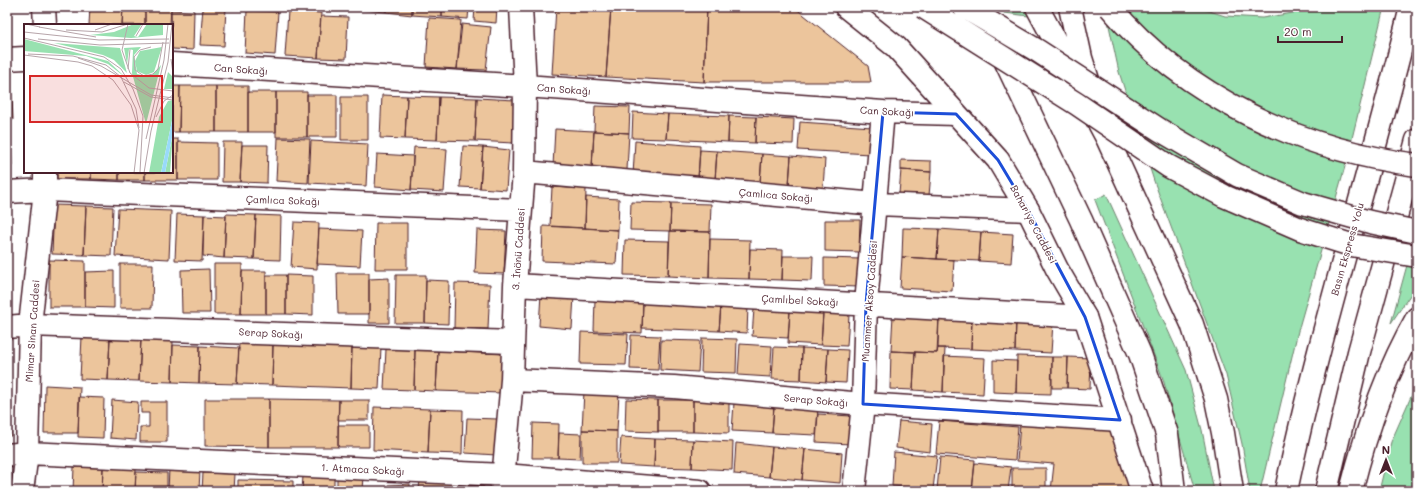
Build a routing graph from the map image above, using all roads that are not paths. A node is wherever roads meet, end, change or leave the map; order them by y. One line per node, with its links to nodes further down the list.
1 (44, 7): 11 (main road)
2 (521, 7): 15 (main road, 3. İnönü Caddesi)
3 (846, 7): 17 (main road, Bahariye Caddesi)
4 (923, 7): 28 (main road, bridge)
5 (964, 7): 27 (main road, bridge)
6 (978, 7): 45 (main road)
7 (1037, 7): 18 (main road)
8 (1070, 7): 18 (main road)
9 (1110, 7): 20 (main road, bridge)
10 (1411, 7): 47 (main road, Basın Ekspress Yolu)
11 (45, 24)
12 (24, 58): 13 (main road)
13 (7, 59)
14 (173, 64): 15 (main road, Can Sokağı)
15 (525, 86): 16 (main road, Can Sokağı); 21 (main road, 3. İnönü Caddesi)
16 (883, 112): 17 (main road, Can Sokağı); 24 (main road, Muammer Aksoy Caddesi)
17 (956, 114): 26 (main road, Bahariye Caddesi)
18 (1107, 138): 46 (main road)
19 (1417, 140): 48 (main road)
20 (1417, 165)
21 (524, 172): 24 (main road, Çamlıca Sokağı); 25 (main road, 3. İnönü Caddesi)
22 (45, 181): 23 (main road, Çamlıca Sokağı); 25 (main road, Çamlıca Sokağı); 33 (main road, Mimar Sinan Caddesi)
23 (7, 192)
24 (876, 204): 26 (main road, Çamlıca Sokağı); 30 (main road, Muammer Aksoy Caddesi)
25 (520, 210): 29 (main road, 3. İnönü Caddesi)
26 (1028, 210): 31 (main road, Bahariye Caddesi)
27 (1417, 232)
28 (1417, 256)
29 (515, 285): 30 (main road, Çamlıbel Sokağı); 35 (main road, 3. İnönü Caddesi)
30 (866, 304): 31 (main road, Çamlıbel Sokağı); 37 (main road, Muammer Aksoy Caddesi)
31 (1085, 317): 38 (main road, Bahariye Caddesi)
32 (1417, 318): 49 (main road)
33 (30, 325): 34 (main road, Serap Sokağı); 35 (main road, Serap Sokağı); 39 (main road, Mimar Sinan Caddesi)
34 (7, 327)
35 (512, 342): 36 (main road, 3. İnönü Caddesi)
36 (512, 380): 37 (main road, Serap Sokağı); 40 (main road, 3. İnönü Caddesi)
37 (863, 404): 38 (main road, Serap Sokağı); 43 (main road, Muammer Aksoy Caddesi)
38 (1120, 420): 44 (main road, Bahariye Caddesi)
39 (17, 454): 40 (main road, 1. Atmaca Sokağı); 41 (main road, Mimar Sinan Caddesi)
40 (503, 483): 42 (main road, 1. Atmaca Sokağı)
41 (22, 491)
42 (700, 491)
43 (854, 491)
44 (1142, 491)
45 (1174, 491)
46 (1232, 491)
47 (1286, 491)
48 (1326, 491)
49 (1351, 491)

